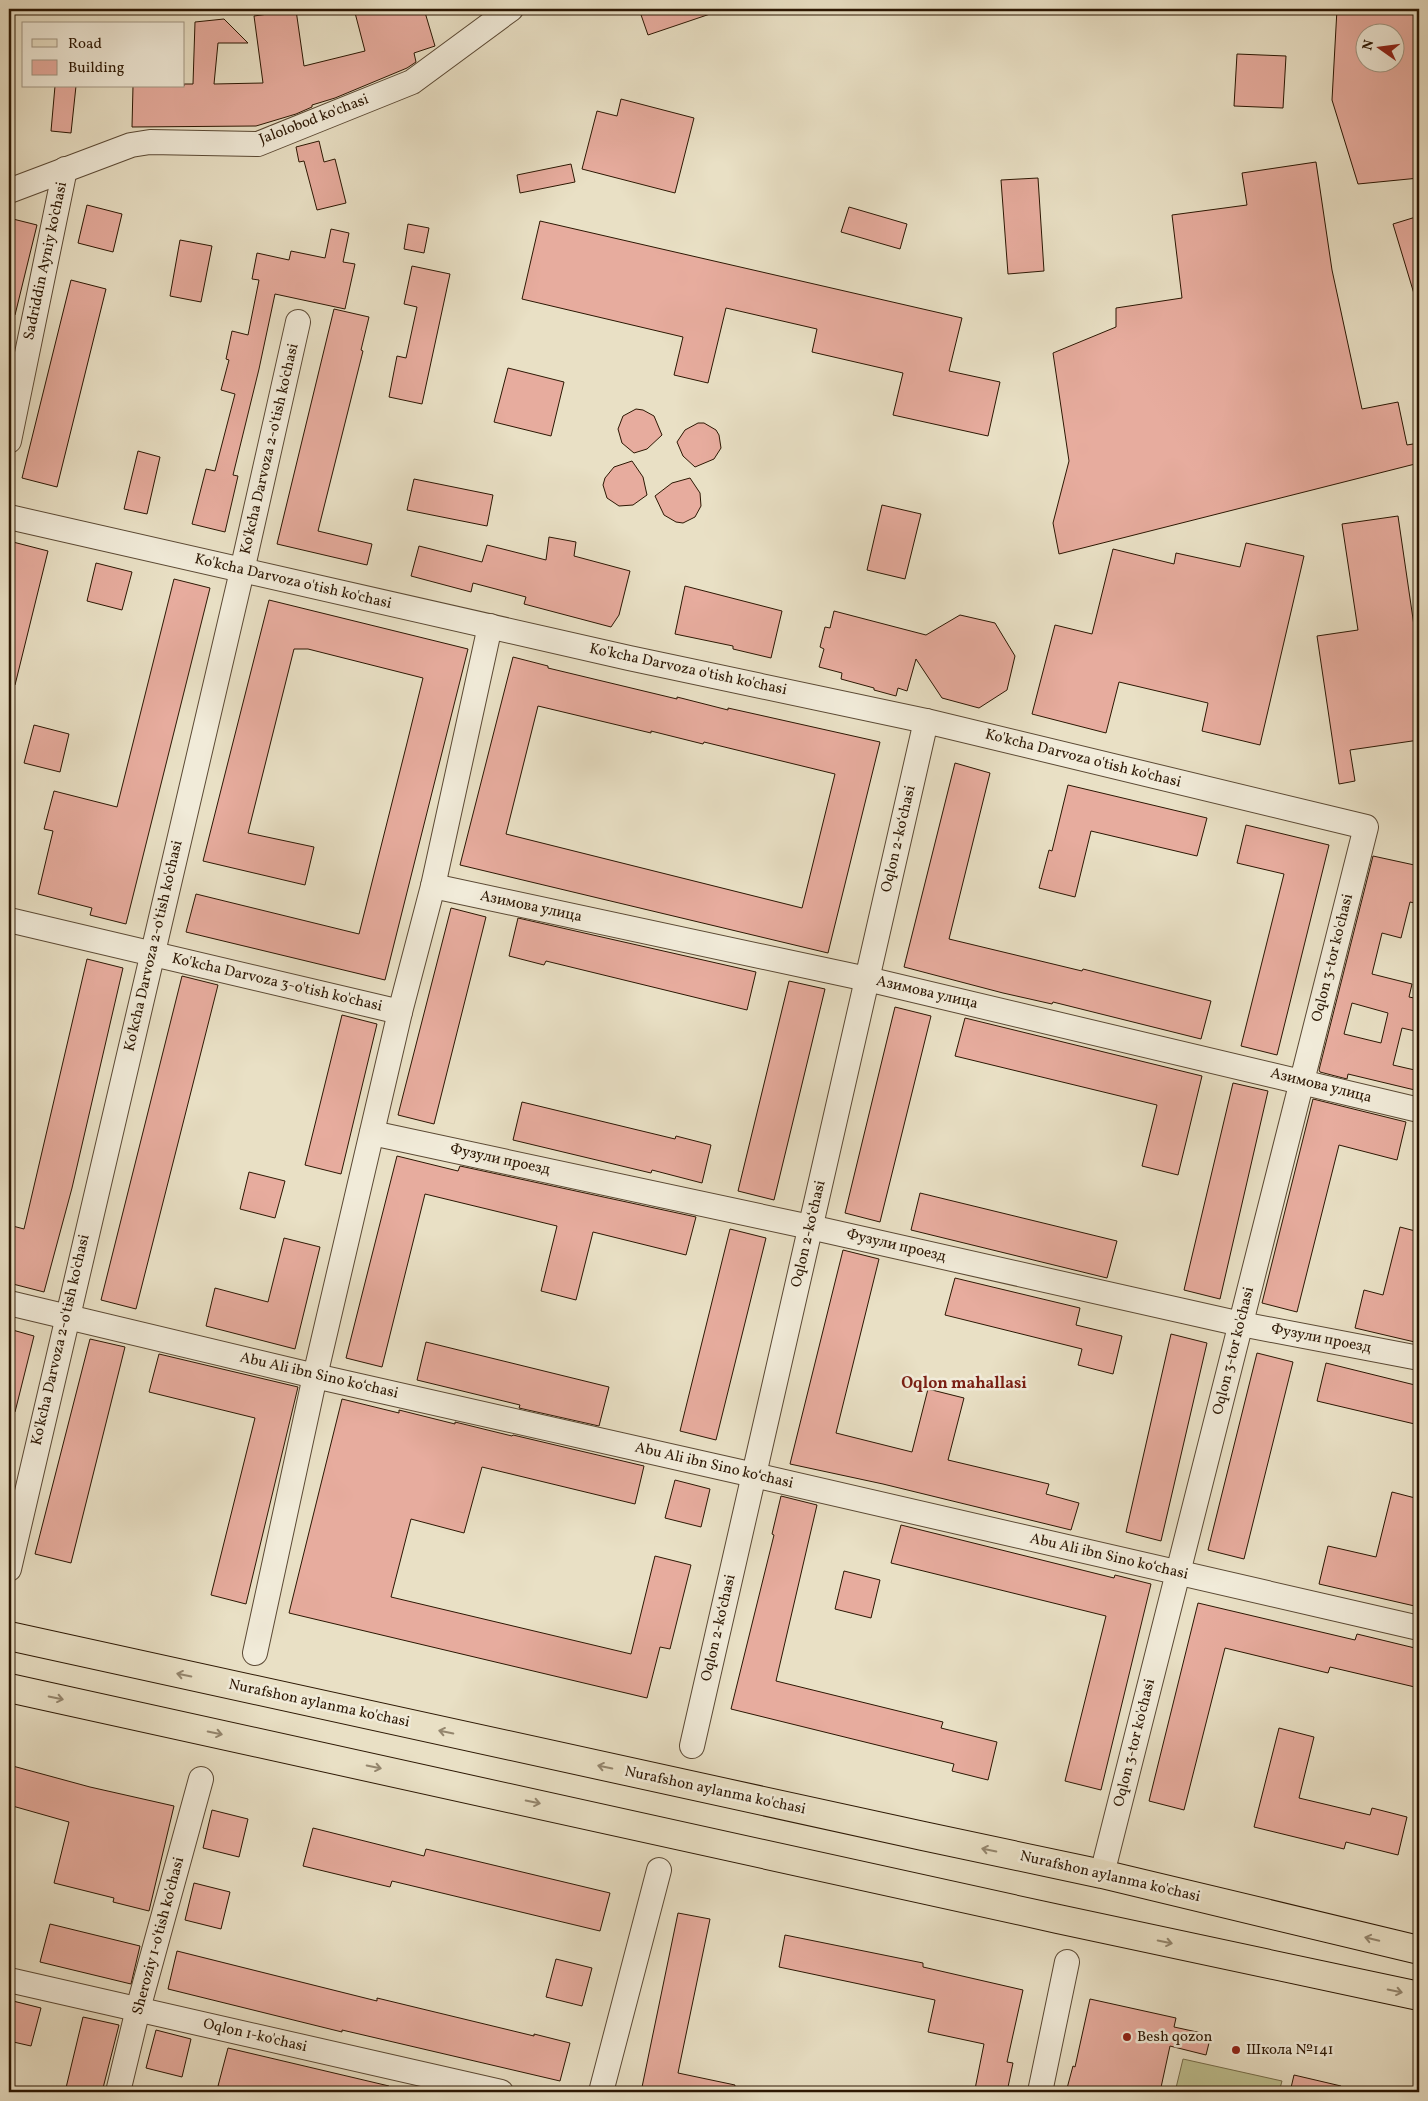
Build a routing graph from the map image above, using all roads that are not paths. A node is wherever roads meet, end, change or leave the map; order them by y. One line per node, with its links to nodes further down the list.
1 (511, 9): 2 (street, Jalolobod ko'chasi)
2 (65, 170): 3 (street, Jalolobod ko'chasi); 5 (street, Sadriddin Ayniy ko'chasi)
3 (9, 190)
4 (298, 322): 7 (street, Ko'kcha Darvoza 2-o'tish ko'chasi)
5 (9, 441)
6 (9, 517): 7 (street, Ko'kcha Darvoza o'tish ko'chasi)
7 (242, 571): 8 (street, Ko'kcha Darvoza o'tish ko'chasi); 13 (street, Ko'kcha Darvoza 2-o'tish ko'chasi)
8 (490, 626): 9 (street, Ko'kcha Darvoza o'tish ko'chasi); 11 (street)
9 (926, 721): 10 (street, Ko'kcha Darvoza o'tish ko'chasi); 14 (street, Oqlon 2-ko‘chasi)
10 (1366, 828): 16 (street, Oqlon 3-tor ko'chasi)
11 (433, 886): 14 (street, Азимова улица); 15 (street)
12 (9, 920): 13 (street, Ko'kcha Darvoza 3-o'tish ko'chasi)
13 (152, 954): 15 (street, Ko'kcha Darvoza 3-o'tish ko'chasi); 21 (street, Ko'kcha Darvoza 2-o'tish ko'chasi)
14 (867, 979): 16 (street, Азимова улица); 19 (street, Oqlon 2-ko‘chasi)
15 (400, 1012): 18 (street)
16 (1302, 1081): 17 (street, Азимова улица); 22 (street, Oqlon 3-tor ko'chasi)
17 (1419, 1110)
18 (372, 1133): 19 (street, Фузули проезд); 24 (street)
19 (810, 1227): 22 (street, Фузули проезд); 25 (street, Oqlon 2-ko‘chasi)
20 (9, 1303): 21 (street, Abu Ali ibn Sino koʻchasi)
21 (67, 1316): 24 (street, Abu Ali ibn Sino koʻchasi); 26 (street, Ko'kcha Darvoza 2-o'tish ko'chasi)
22 (1241, 1324): 23 (street, Фузули проезд); 27 (street, Oqlon 3-tor ko'chasi)
23 (1419, 1358)
24 (315, 1376): 25 (street, Abu Ali ibn Sino koʻchasi); 30 (street)
25 (754, 1475): 27 (street, Abu Ali ibn Sino koʻchasi); 32 (street, Oqlon 2-ko‘chasi)
26 (9, 1569)
27 (1178, 1573): 28 (street, Abu Ali ibn Sino koʻchasi); 35 (street, Oqlon 3-tor ko'chasi)
28 (1419, 1628)
29 (9, 1636): 35 (main road, Nurafshon aylanma ko'chasi, one-way to 29)
30 (254, 1653)
31 (9, 1688): 39 (main road, one-way to 39)
32 (692, 1746)
33 (202, 1779): 40 (street, Sheroziy 1-o'tish ko'chasi)
34 (659, 1870): 43 (street)
35 (1102, 1874): 36 (main road, Nurafshon aylanma ko'chasi, one-way to 35)
36 (1419, 1950)
37 (1067, 1962): 44 (street)
38 (9, 1980): 40 (street, Oqlon 1-ko'chasi)
39 (1419, 1996)
40 (138, 2010): 41 (street, Sheroziy 1-o'tish ko'chasi); 42 (street, Oqlon 1-ko'chasi)
41 (118, 2092)
42 (501, 2092)
43 (601, 2092)
44 (1040, 2092)

